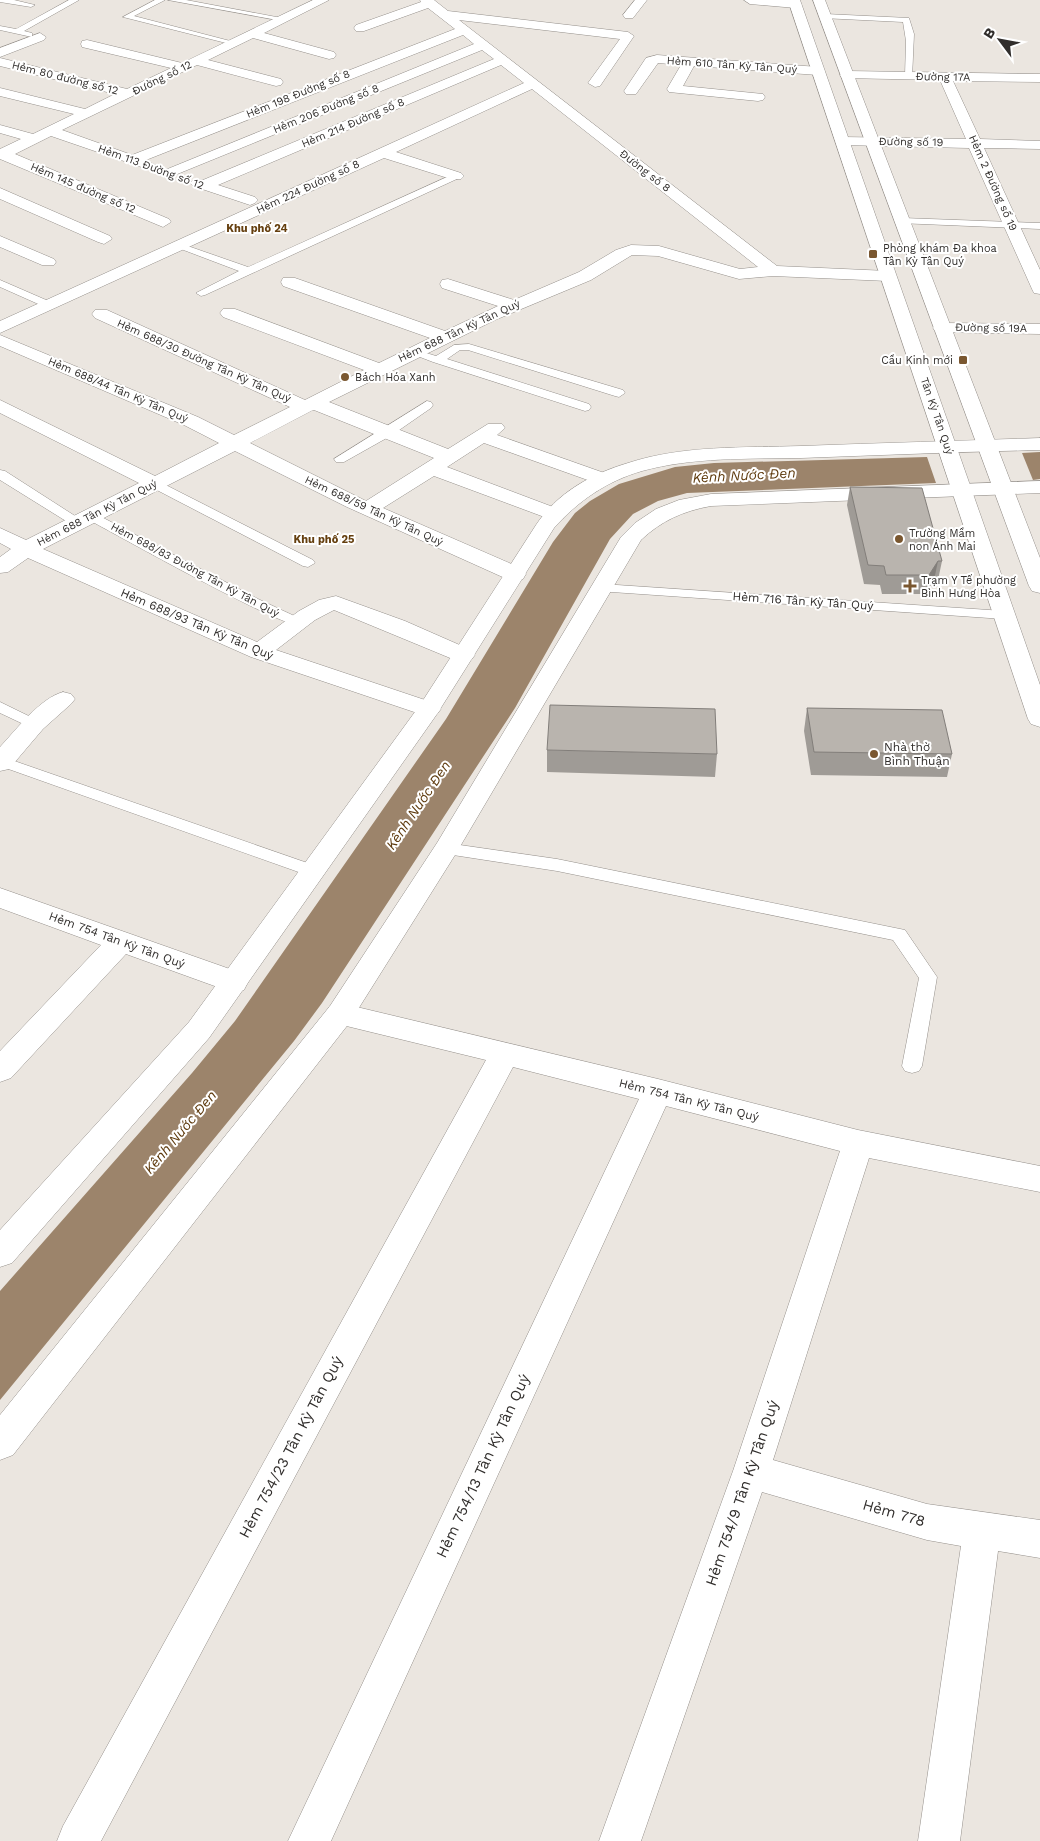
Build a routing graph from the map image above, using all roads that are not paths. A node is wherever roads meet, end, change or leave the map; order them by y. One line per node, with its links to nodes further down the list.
1 (0, 0): 11 (lane)
2 (75, 0): 19 (lane)
3 (161, 0): 22 (lane)
4 (172, 0): 15 (lane)
5 (324, 0): 15 (street, Đường số 12)
6 (641, 0): 13 (street)
7 (750, 0): 10 (street)
8 (819, 0): 14 (street)
9 (428, 1): 12 (street, Đường số 8); 17 (street)
10 (795, 2): 31 (street, Tân Kỳ Tân Quý)
11 (30, 5)
12 (443, 14): 18 (street, Đường số 8); 37 (street)
13 (629, 16)
14 (825, 16): 32 (street); 33 (lane)
15 (284, 18): 20 (street, Đường số 12)
16 (0, 28): 19 (lane)
17 (360, 28)
18 (464, 30): 24 (street, Đường số 8); 53 (street, Hẻm 198 Đường số 8)
19 (17, 32): 21 (lane)
20 (252, 34): 22 (street, Đường số 12); 26 (street)
21 (40, 37): 25 (street)
22 (234, 43): 30 (street, Đường số 12)
23 (87, 44): 30 (street)
24 (483, 45): 27 (street, Đường số 8); 54 (street, Hẻm 206 Đường số 8)
25 (0, 54)
26 (329, 55)
27 (503, 60): 38 (street, Đường số 8); 56 (street, Hẻm 214 Đường số 8)
28 (0, 62): 41 (street, Hẻm 80 đường số 12)
29 (689, 62): 31 (street, Hẻm 610 Tân Kỳ Tân Quý); 39 (street, Hẻm 610 Tân Kỳ Tân Quý); 42 (street)
30 (190, 64): 36 (street); 41 (street, Đường số 12)
31 (818, 71): 47 (street, Tân Kỳ Tân Quý)
32 (847, 75): 33 (street, Đường 17A); 48 (street)
33 (909, 76): 34 (street, Đường 17A)
34 (945, 78): 35 (street, Đường 17A); 49 (street, Hẻm 2 Đường số 19)
35 (1040, 78)
36 (276, 82)
37 (595, 83)
38 (533, 84): 51 (street, Hẻm 224 Đường số 8); 68 (street, Đường số 8)
39 (630, 91)
40 (0, 92): 43 (street)
41 (130, 94): 43 (street, Đường số 12)
42 (758, 97)
43 (89, 114): 45 (street, Đường số 12)
44 (0, 129): 46 (street)
45 (53, 132): 46 (street, Đường số 12); 53 (street, Hẻm 113 Đường số 12)
46 (36, 139): 52 (street, Đường số 12)
47 (842, 141): 48 (street, Đường số 19); 69 (street, Tân Kỳ Tân Quý)
48 (872, 141): 49 (street, Đường số 19); 59 (street)
49 (974, 142): 50 (street, Đường số 19); 61 (street, Hẻm 2 Đường số 19)
50 (1040, 145)
51 (384, 153): 55 (street); 65 (street, Hẻm 224 Đường số 8)
52 (1, 155): 60 (street, Hẻm 145 đường số 12)
53 (132, 160): 54 (street, Hẻm 113 Đường số 12)
54 (170, 173): 56 (street, Hẻm 113 Đường số 12)
55 (456, 176): 67 (lane)
56 (204, 185): 58 (street, Hẻm 113 Đường số 12)
57 (0, 193): 63 (street)
58 (250, 200)
59 (902, 221): 61 (lane); 80 (street)
60 (164, 222)
61 (1012, 226): 62 (lane); 73 (street, Hẻm 2 Đường số 19)
62 (1040, 226)
63 (104, 239)
64 (0, 241): 66 (street)
65 (178, 246): 67 (lane); 76 (street, Hẻm 224 Đường số 8)
66 (48, 262)
67 (248, 271): 74 (lane)
68 (773, 271): 69 (street); 75 (street, Hẻm 688 Tân Kỳ Tân Quý)
69 (888, 276): 96 (street, Tân Kỳ Tân Quý)
70 (290, 282): 82 (street)
71 (0, 283): 76 (lane)
72 (448, 284): 75 (street)
73 (1040, 289)
74 (200, 293)
75 (513, 305): 82 (street, Hẻm 688 Tân Kỳ Tân Quý)
76 (49, 306): 79 (street, Hẻm 224 Đường số 8)
77 (229, 313): 86 (street)
78 (102, 314): 88 (street, Hẻm 688/30 Đường Tân Kỳ Tân Quý)
79 (0, 328)
80 (942, 328): 81 (street, Đường số 19A); 95 (street)
81 (1040, 329)
82 (445, 337): 84 (street, Hẻm 688 Tân Kỳ Tân Quý)
83 (0, 340): 94 (street, Hẻm 688/44 Tân Kỳ Tân Quý)
84 (413, 352): 85 (lane); 86 (street, Hẻm 688 Tân Kỳ Tân Quý)
85 (438, 360): 87 (lane); 91 (lane)
86 (380, 369): 88 (street, Hẻm 688 Tân Kỳ Tân Quý)
87 (619, 393)
88 (310, 405): 92 (street, Hẻm 688/30 Đường Tân Kỳ Tân Quý); 94 (street, Hẻm 688 Tân Kỳ Tân Quý)
89 (0, 406): 102 (street)
90 (427, 406): 92 (lane)
91 (585, 407)
92 (388, 432): 97 (street, Hẻm 688/30 Đường Tân Kỳ Tân Quý); 98 (lane)
93 (1040, 444): 95 (street)
94 (234, 445): 102 (street, Hẻm 688 Tân Kỳ Tân Quý); 106 (street, Hẻm 688/59 Tân Kỳ Tân Quý)
95 (987, 446): 96 (street); 104 (street)
96 (948, 447): 101 (street); 105 (street, Tân Kỳ Tân Quý)
97 (450, 457): 99 (street); 101 (street)
98 (340, 459)
99 (432, 468): 106 (street); 107 (street)
100 (0, 474): 108 (lane, Hẻm 688/83 Đường Tân Kỳ Tân Quý)
101 (603, 479): 107 (street)
102 (156, 484): 108 (street, Hẻm 688 Tân Kỳ Tân Quý); 111 (lane)
103 (1040, 487): 104 (street)
104 (1003, 488): 105 (street); 114 (street)
105 (962, 490): 115 (street); 116 (street, Tân Kỳ Tân Quý)
106 (367, 509): 113 (street, Hẻm 688/59 Tân Kỳ Tân Quý)
107 (554, 514): 113 (street)
108 (86, 519): 110 (street, Hẻm 688 Tân Kỳ Tân Quý); 117 (lane, Hẻm 688/83 Đường Tân Kỳ Tân Quý)
109 (0, 534): 110 (street, Hẻm 688/93 Tân Kỳ Tân Quý)
110 (26, 549): 112 (street, Hẻm 688 Tân Kỳ Tân Quý); 118 (street, Hẻm 688/93 Tân Kỳ Tân Quý)
111 (308, 563)
112 (0, 567)
113 (515, 574): 119 (street)
114 (1040, 586)
115 (602, 588): 116 (lane, Hẻm 716 Tân Kỳ Tân Quý); 126 (street)
116 (1004, 615): 123 (street, Tân Kỳ Tân Quý)
117 (298, 623): 118 (street); 119 (street)
118 (259, 652): 122 (street, Hẻm 688/93 Tân Kỳ Tân Quý)
119 (463, 655): 122 (street)
120 (63, 699): 124 (street)
121 (0, 707): 124 (lane)
122 (429, 708): 127 (street)
123 (1040, 719)
124 (34, 724): 125 (street)
125 (1, 762): 127 (lane)
126 (446, 849): 131 (street); 133 (lane)
127 (313, 871): 130 (street)
128 (0, 898): 129 (street, Hẻm 754 Tân Kỳ Tân Quý)
129 (121, 942): 130 (street, Hẻm 754 Tân Kỳ Tân Quý); 134 (street)
130 (234, 982): 138 (street)
131 (340, 1014): 132 (street, Hẻm 754 Tân Kỳ Tân Quý); 139 (street)
132 (505, 1053): 135 (street, Hẻm 754 Tân Kỳ Tân Quý); 143 (street, Hẻm 754/23 Tân Kỳ Tân Quý)
133 (912, 1066)
134 (0, 1070)
135 (658, 1091): 136 (street, Hẻm 754 Tân Kỳ Tân Quý); 144 (street, Hẻm 754/13 Tân Kỳ Tân Quý)
136 (858, 1143): 137 (street, Hẻm 754 Tân Kỳ Tân Quý); 140 (street, Hẻm 754/9 Tân Kỳ Tân Quý)
137 (1040, 1179)
138 (0, 1253)
139 (0, 1443)
140 (751, 1471): 141 (street, Hẻm 778); 145 (street, Hẻm 754/9 Tân Kỳ Tân Quý)
141 (982, 1531): 142 (street, Hẻm 778); 146 (street)
142 (1040, 1539)
143 (78, 1841)
144 (309, 1841)
145 (620, 1841)
146 (939, 1841)

